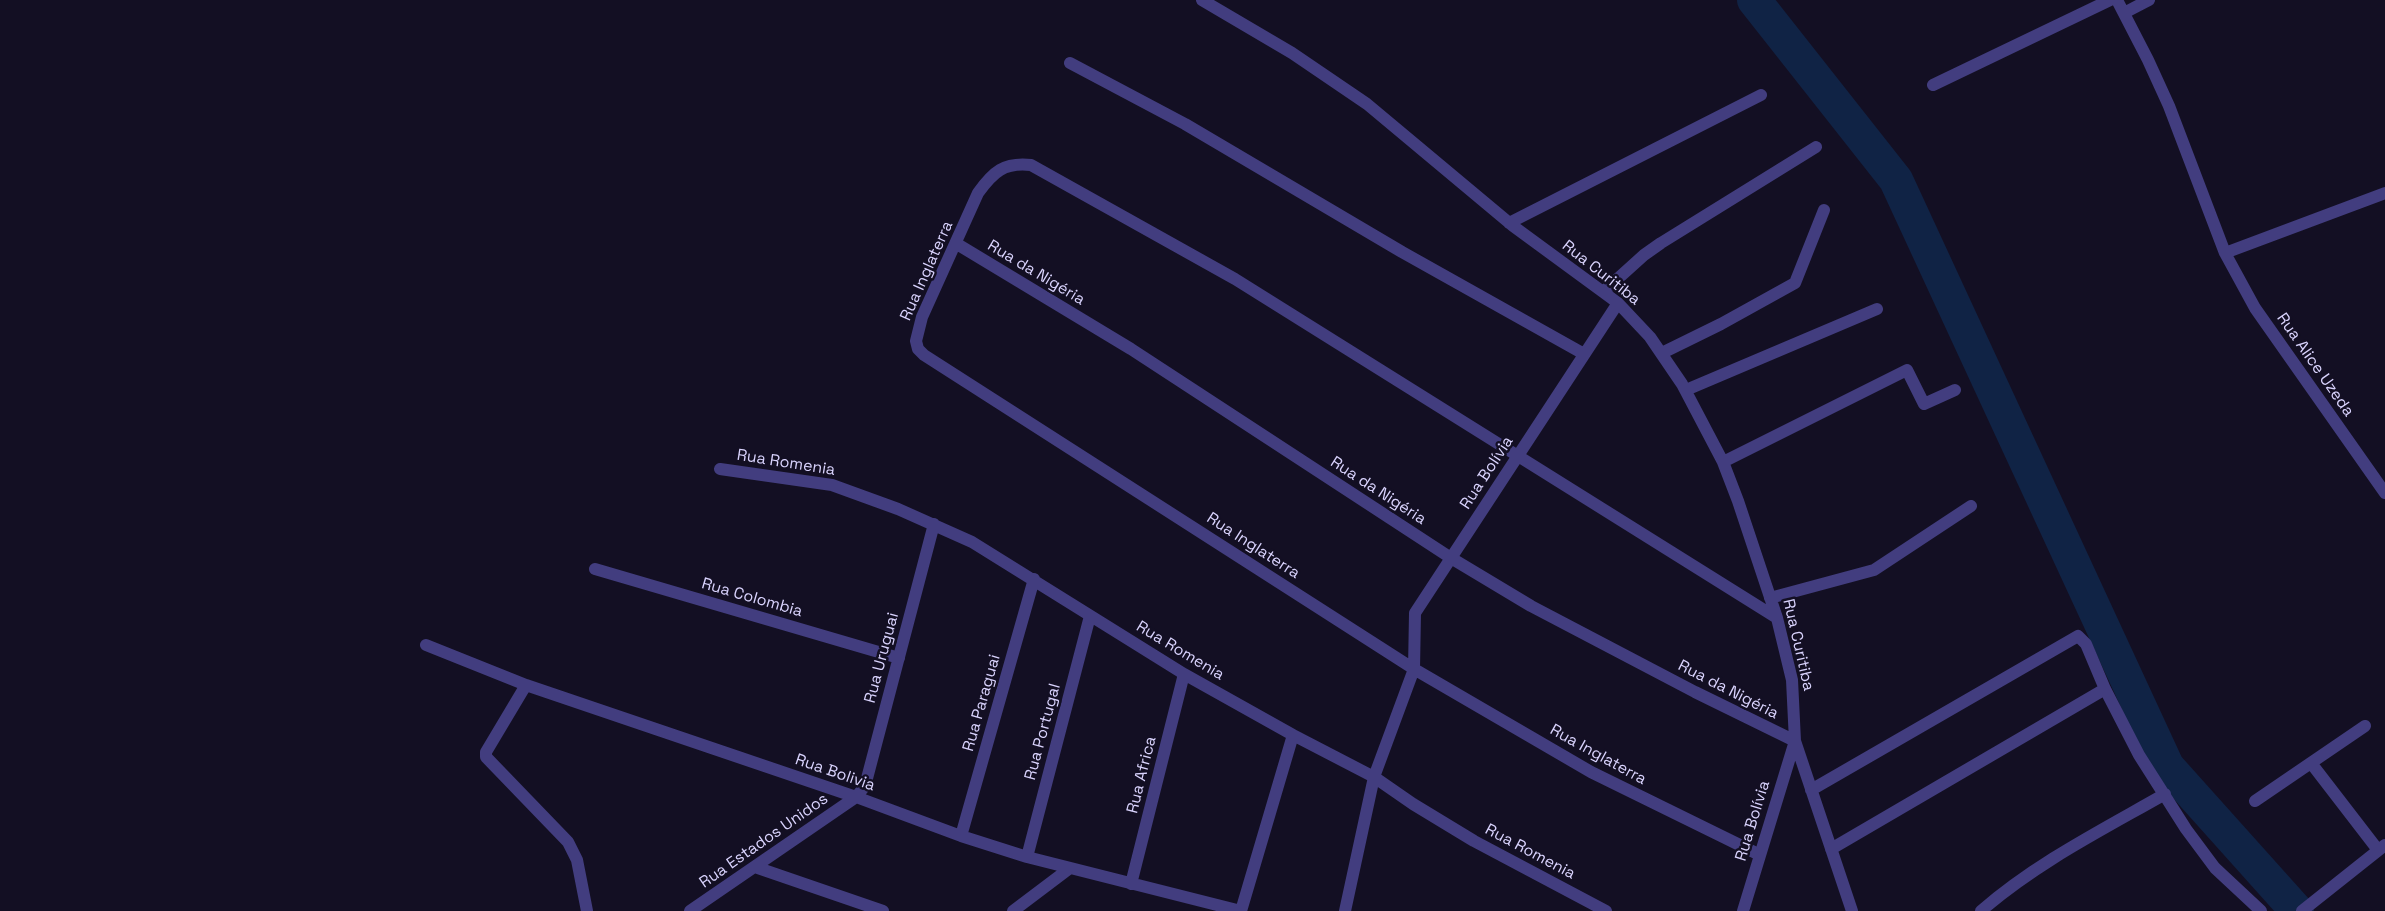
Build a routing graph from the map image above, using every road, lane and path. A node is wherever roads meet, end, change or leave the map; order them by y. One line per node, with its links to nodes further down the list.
1 (2110, 0): 7 (street)
2 (2117, 0): 5 (street, Rua Alice Uzeda)
3 (2149, 0): 5 (street)
4 (1208, 1): 12 (street, Rua Curitiba)
5 (2124, 14): 14 (street, Rua Alice Uzeda)
6 (1070, 63): 19 (street)
7 (1933, 85)
8 (1762, 95): 12 (street)
9 (1816, 147): 15 (street)
10 (2385, 193): 14 (street)
11 (1824, 210): 18 (street)
12 (1509, 223): 15 (street, Rua Curitiba)
13 (957, 244): 22 (street, Rua Inglaterra); 28 (street, Rua da Nigéria); 36 (street, Rua Inglaterra)
14 (2225, 253): 25 (street, Rua Alice Uzeda)
15 (1603, 292): 16 (street, Rua Curitiba)
16 (1618, 303): 18 (street, Rua Curitiba); 19 (street, Rua Bolívia)
17 (1877, 310): 20 (street)
18 (1662, 353): 20 (street, Rua Curitiba)
19 (1584, 354): 22 (street, Rua Bolívia)
20 (1686, 390): 23 (street, Rua Curitiba)
21 (1955, 390): 23 (street)
22 (1518, 455): 28 (street, Rua Bolívia); 33 (street, Rua Inglaterra)
23 (1723, 462): 31 (street, Rua Curitiba)
24 (720, 469): 27 (street, Rua Romenia)
25 (2385, 493)
26 (1970, 506): 31 (street)
27 (934, 524): 30 (street, Rua Romenia); 35 (street, Rua Uruguai)
28 (1451, 558): 36 (street, Rua Bolívia); 42 (street, Rua da Nigéria)
29 (595, 569): 35 (street, Rua Colombia)
30 (1034, 579): 32 (street, Rua Romenia); 49 (street, Rua Paraguai)
31 (1770, 598): 33 (street, Rua Curitiba)
32 (1090, 616): 37 (street, Rua Romenia); 53 (street, Rua Portugal)
33 (1777, 618): 42 (street, Rua Curitiba)
34 (426, 645): 38 (street, Rua Bolivia)
35 (899, 658): 47 (street, Rua Uruguai)
36 (1414, 669): 44 (street, Rua Bolívia); 52 (street, Rua Inglaterra)
37 (1184, 674): 41 (street, Rua Romenia); 56 (street, Rua Africa)
38 (526, 685): 47 (street, Rua Bolivia); 57 (street)
39 (2105, 689): 45 (street); 46 (street); 51 (street)
40 (2365, 726): 43 (street)
41 (1293, 735): 44 (street, Rua Romenia); 61 (street)
42 (1795, 741): 45 (street); 52 (street, Rua Bolívia)
43 (2311, 763): 48 (street); 50 (street)
44 (1374, 777): 62 (street, Rua Bolívia); 63 (street, Rua Romenia)
45 (1811, 790): 51 (street)
46 (2165, 794): 66 (street); 67 (street)
47 (856, 797): 49 (street, Rua Bolivia); 54 (street, Rua Estados Unidos)
48 (2255, 801)
49 (961, 836): 53 (street, Rua Bolivia)
50 (2382, 848): 68 (street)
51 (1831, 849): 65 (street)
52 (1760, 855): 64 (street, Rua Bolívia)
53 (1027, 857): 55 (street, Rua Bolivia)
54 (755, 867): 58 (street, Rua Estados Unidos); 59 (street)
55 (1070, 868): 56 (street, Rua Bolivia); 60 (street)
56 (1131, 884): 61 (street, Rua Bolivia)
57 (587, 911)
58 (690, 911)
59 (883, 911)
60 (1013, 911)
61 (1241, 911)
62 (1345, 911)
63 (1606, 911)
64 (1743, 911)
65 (1852, 911)
66 (1981, 911)
67 (2261, 911)
68 (2302, 911)

